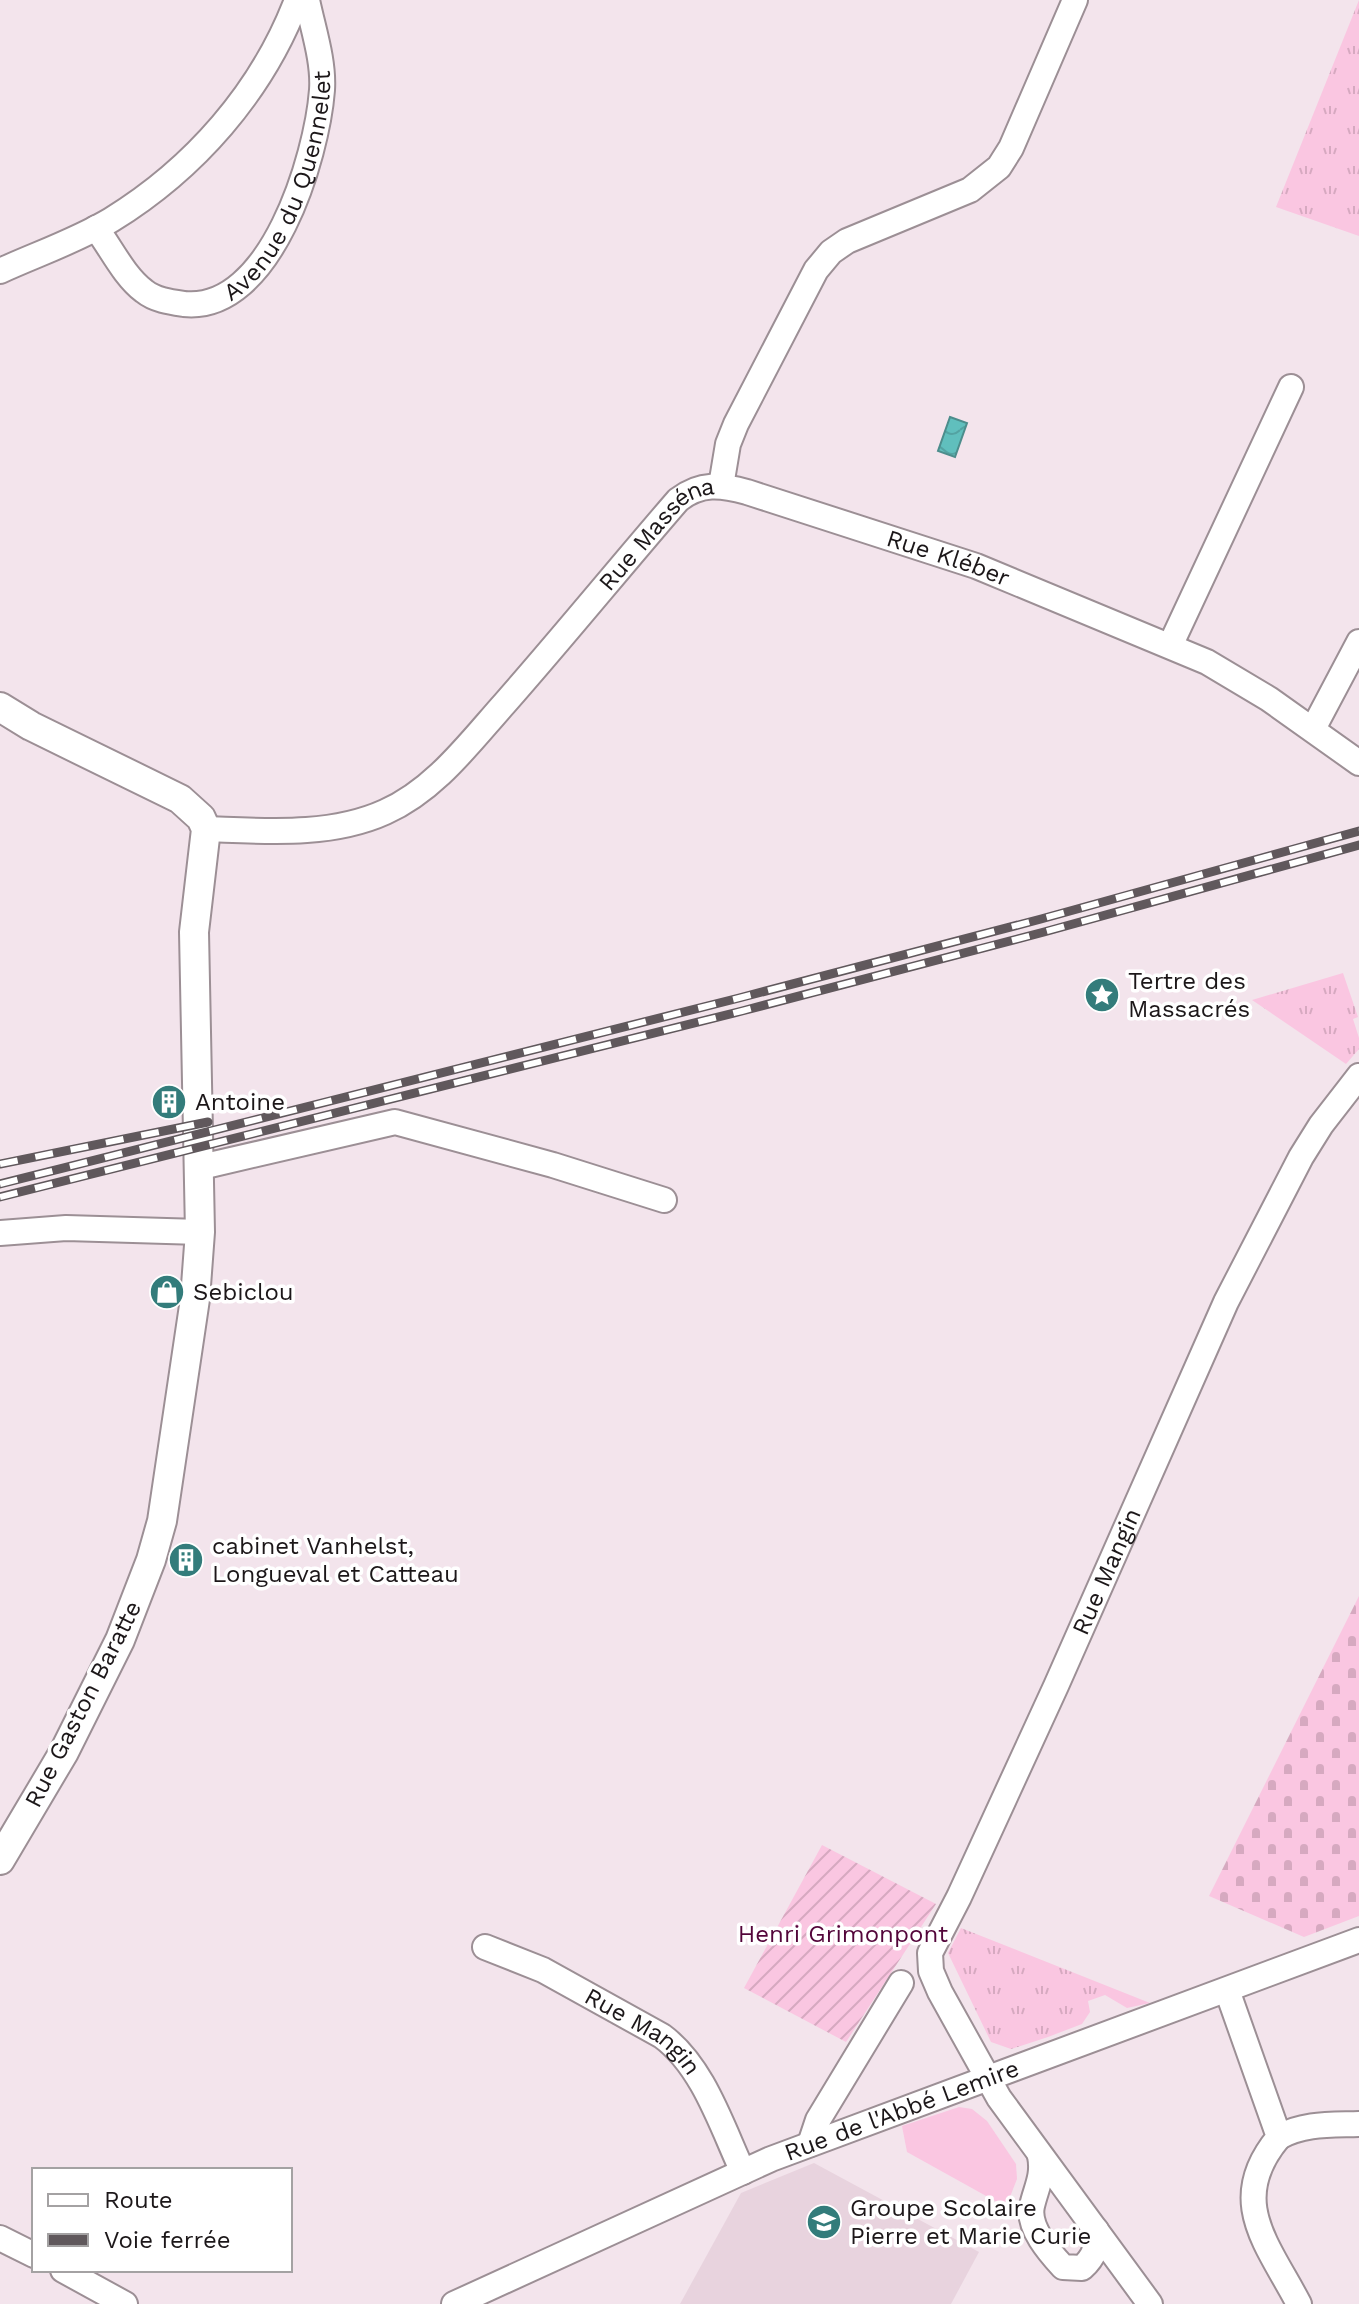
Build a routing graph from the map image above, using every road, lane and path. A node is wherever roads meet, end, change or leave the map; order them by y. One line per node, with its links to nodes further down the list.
1 (297, 0): 4 (street, Avenue du Quennelet)
2 (307, 0): 4 (street, Avenue du Quennelet)
3 (1075, 0): 7 (street, Rue Masséna)
4 (96, 228): 5 (street, Avenue du Quennelet)
5 (0, 271)
6 (1291, 387): 9 (street)
7 (721, 486): 9 (street, Rue Kléber); 13 (street, Rue Masséna)
8 (1359, 642): 11 (street)
9 (1170, 646): 11 (street, Rue Kléber)
10 (0, 707): 13 (street)
11 (1313, 729): 12 (street, Rue Kléber)
12 (1359, 763)
13 (206, 829): 15 (street, Rue Gaston Baratte)
14 (1359, 1076): 24 (street, Rue Mangin)
15 (201, 1167): 16 (street); 17 (street, Rue Gaston Baratte)
16 (664, 1200)
17 (200, 1232): 18 (street); 19 (street, Rue Gaston Baratte)
18 (0, 1233)
19 (0, 1860)
20 (1359, 1940): 23 (street, Rue de l'Abbé Lemire)
21 (485, 1947): 29 (street, Rue Mangin)
22 (901, 1983): 27 (street)
23 (1227, 1990): 24 (street, Rue de l'Abbé Lemire); 26 (street)
24 (986, 2078): 27 (street, Rue de l'Abbé Lemire); 28 (street, Rue Mangin)
25 (1359, 2124): 26 (street)
26 (1279, 2137): 37 (street)
27 (810, 2144): 29 (street, Rue de l'Abbé Lemire)
28 (1040, 2156): 30 (street, Rue Mangin); 30 (street)
29 (743, 2172): 35 (street, Rue de l'Abbé Lemire)
30 (1096, 2230): 36 (street, Rue Mangin)
31 (0, 2238): 32 (street)
32 (32, 2254)
33 (67, 2272): 34 (street)
34 (125, 2304)
35 (454, 2304)
36 (1150, 2304)
37 (1299, 2304)

